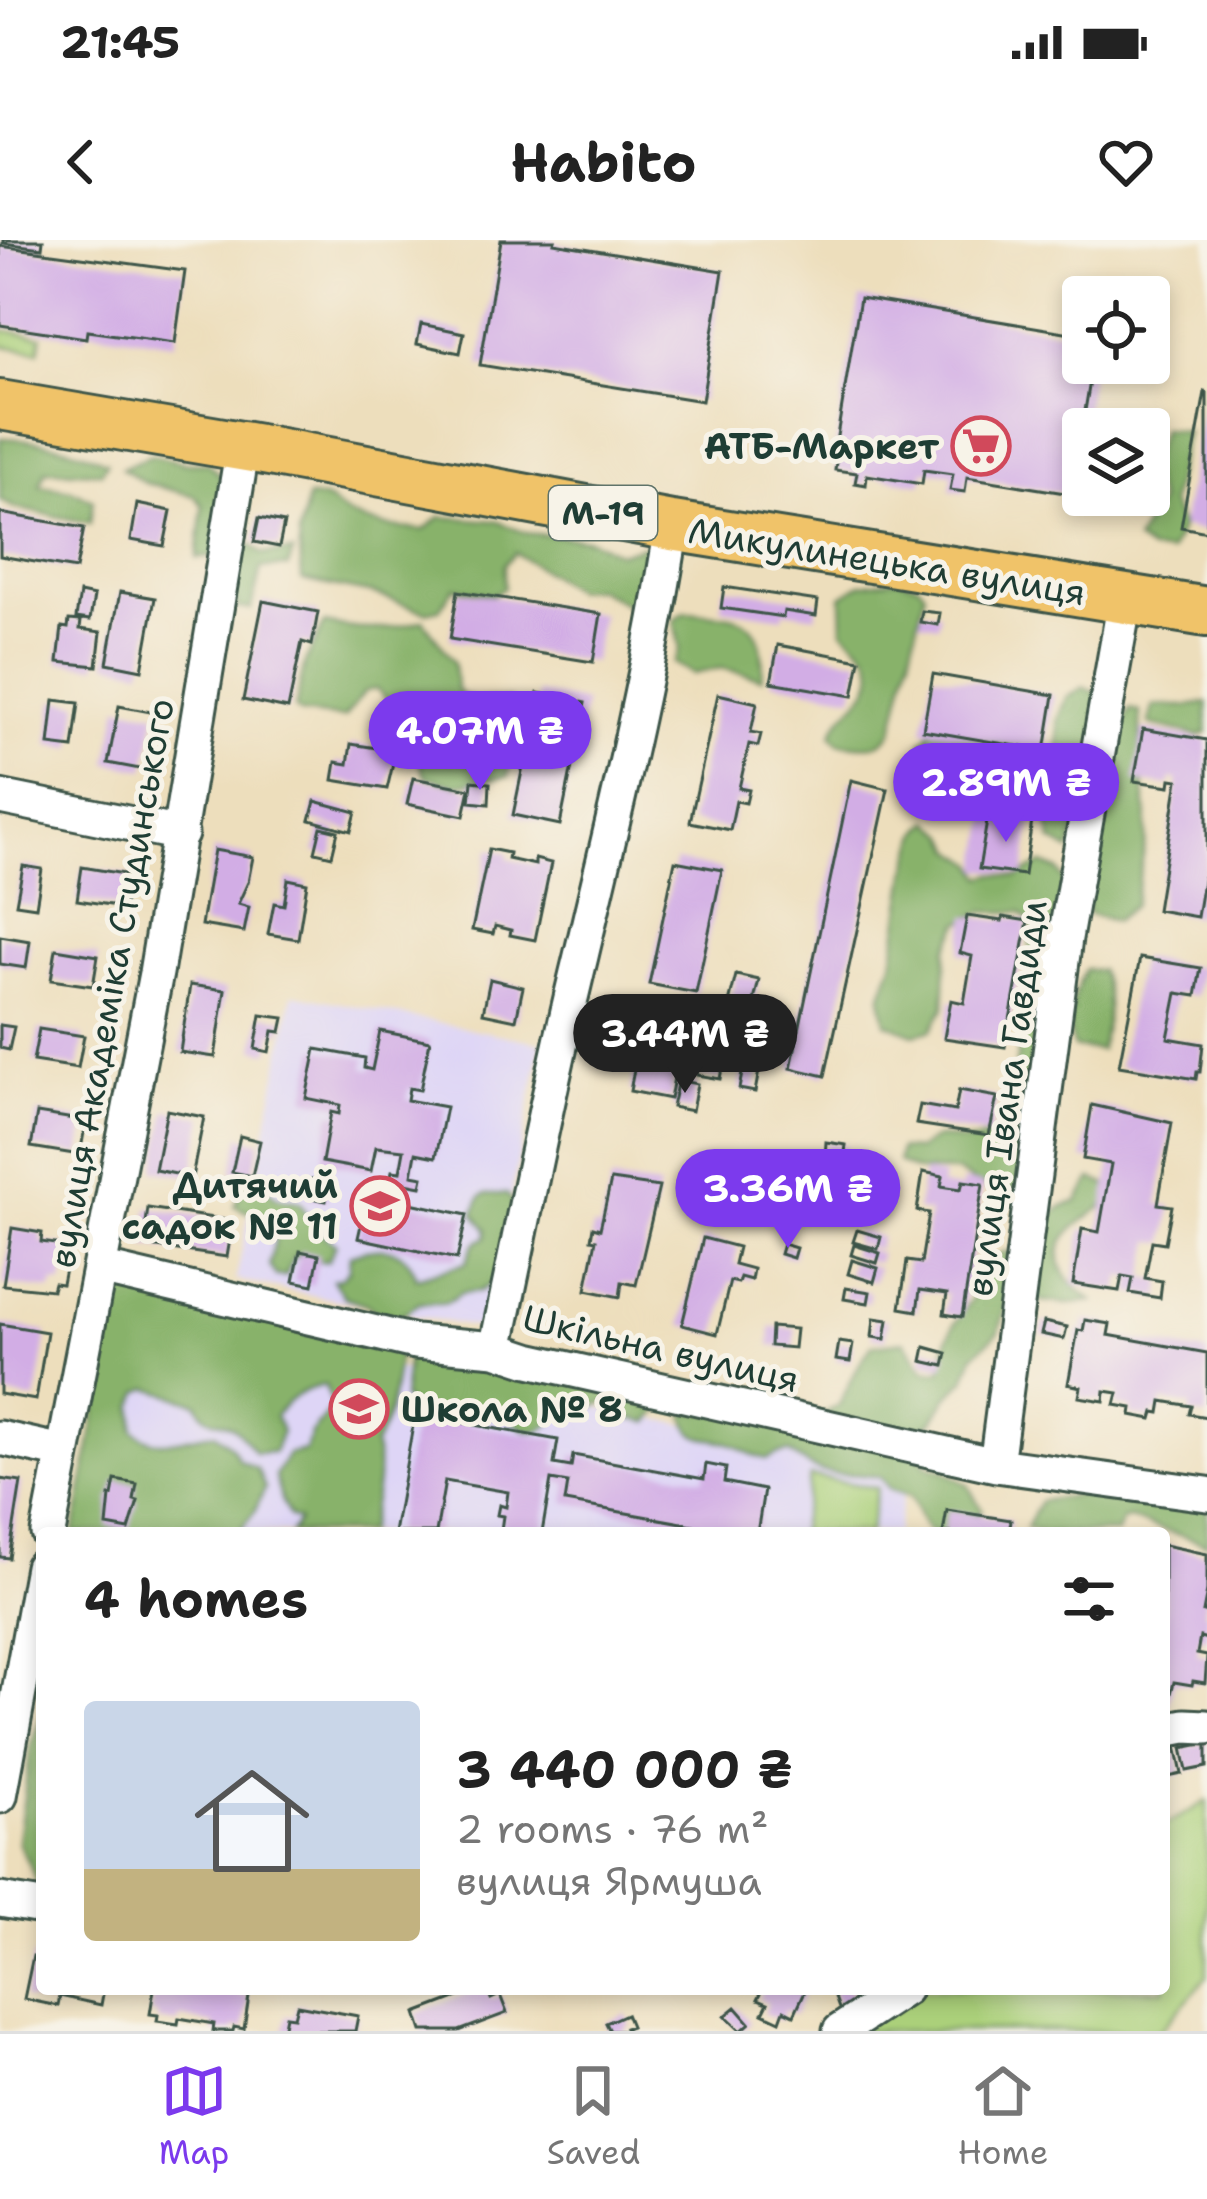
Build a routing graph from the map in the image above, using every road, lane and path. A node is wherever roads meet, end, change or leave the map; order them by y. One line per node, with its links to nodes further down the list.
1 (0, 405): 2 (highway, Микулинецька вулиця / М-19)
2 (243, 446): 3 (highway, Микулинецька вулиця / М-19); 7 (street, вулиця Академіка Студинського)
3 (672, 526): 4 (highway, Микулинецька вулиця / М-19); 9 (street)
4 (1125, 600): 5 (highway, Микулинецька вулиця / М-19); 12 (street, вулиця Івана Гавдиди)
5 (1207, 612)
6 (0, 797): 7 (street)
7 (181, 834): 8 (street, вулиця Академіка Студинського)
8 (100, 1268): 9 (street, Шкільна вулиця); 11 (street, вулиця Академіка Студинського)
9 (496, 1349): 12 (street, Шкільна вулиця)
10 (0, 1438): 11 (street)
11 (63, 1452): 14 (street, вулиця Академіка Студинського)
12 (996, 1466): 13 (street, Шкільна вулиця)
13 (1207, 1494)
14 (49, 1527)
15 (36, 1600): 18 (street)
16 (1207, 1727): 17 (street)
17 (1170, 1729)
18 (0, 1796)
19 (0, 1900): 20 (street)
20 (36, 1906)
21 (895, 1995): 22 (street)
22 (840, 2031)

